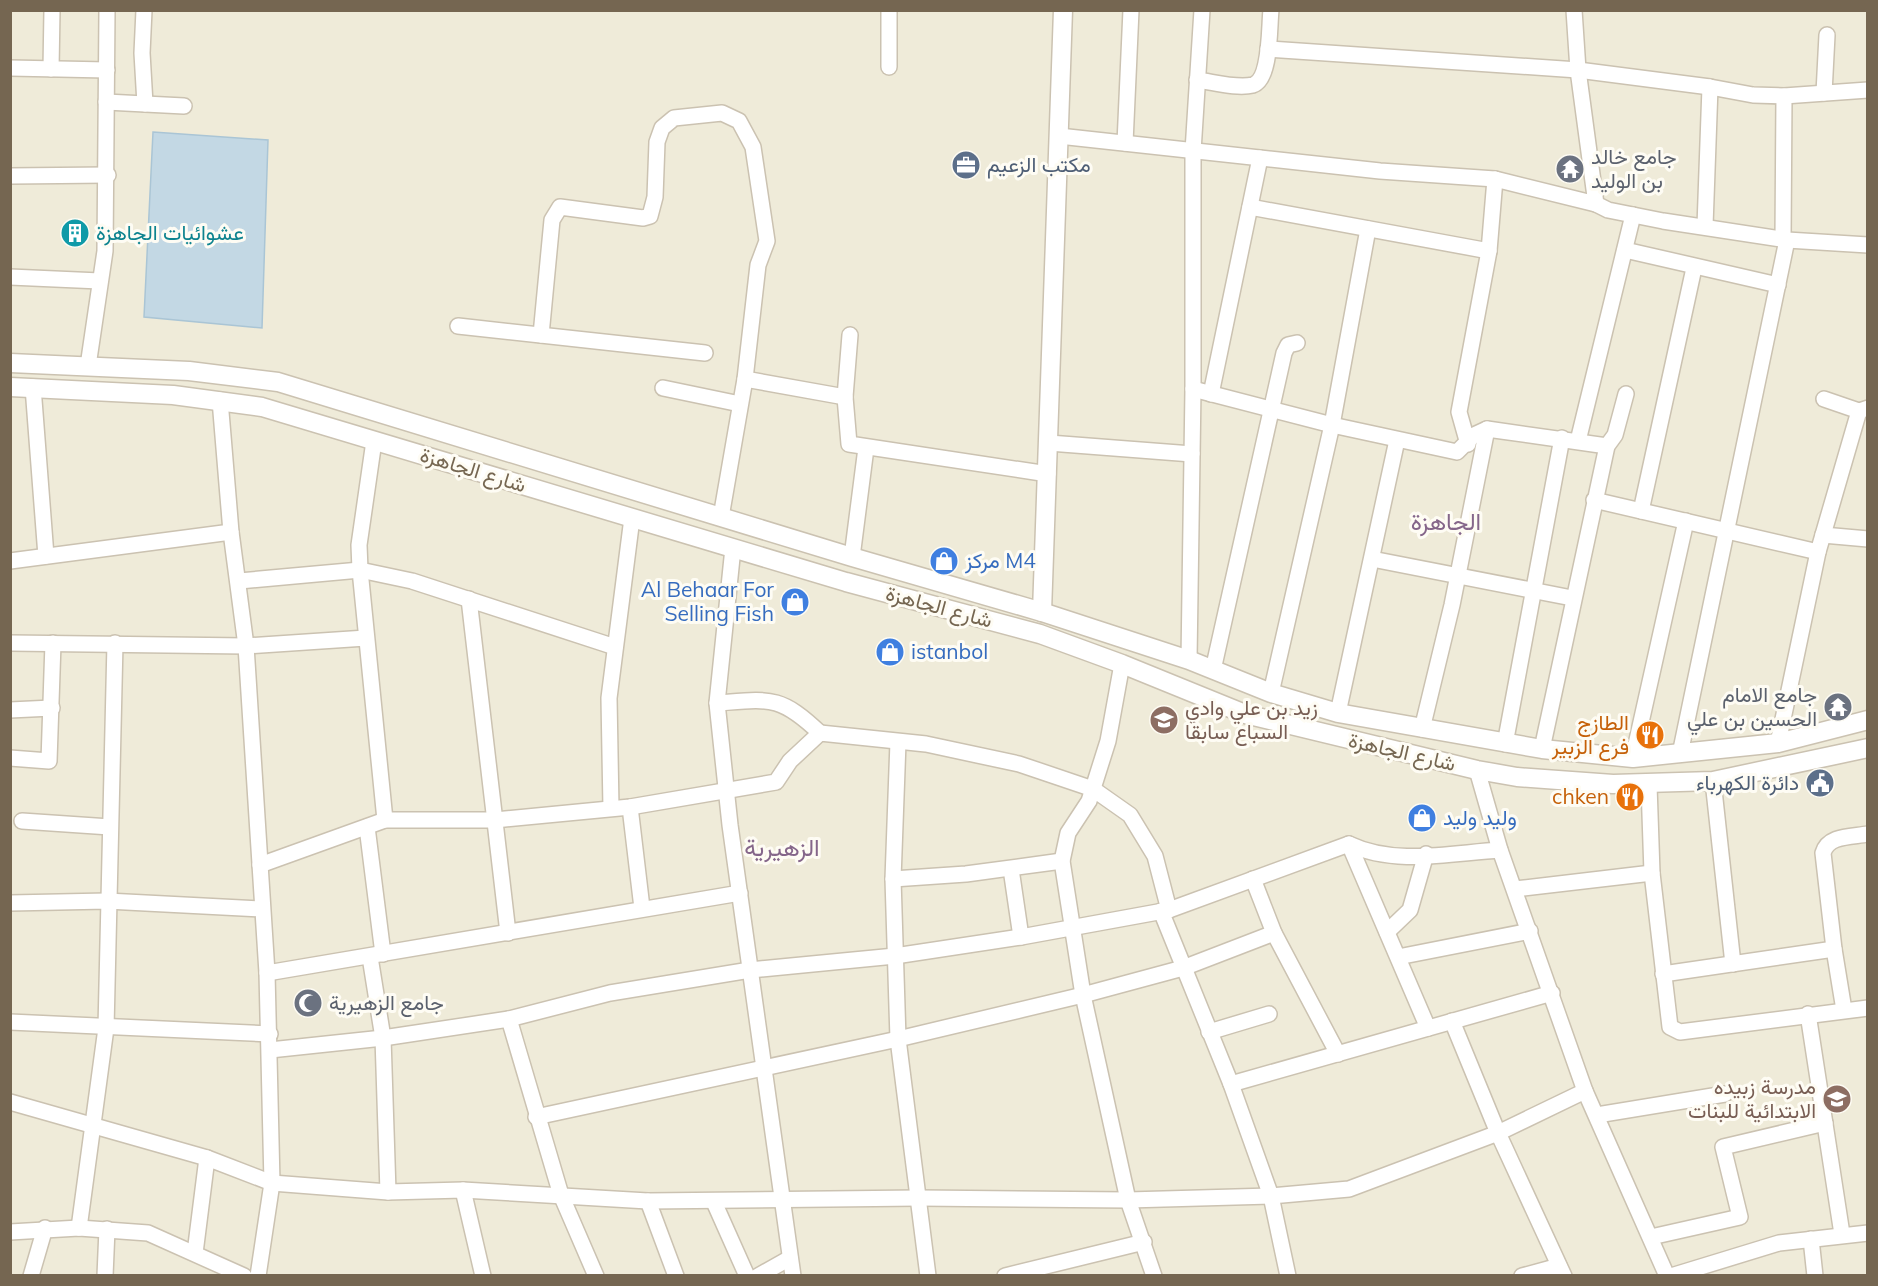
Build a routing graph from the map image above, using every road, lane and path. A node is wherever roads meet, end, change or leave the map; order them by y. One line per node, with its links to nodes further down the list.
1 (52, 10): 14 (street)
2 (107, 10): 15 (street)
3 (144, 10): 23 (street)
4 (889, 10): 12 (street)
5 (1063, 10): 25 (street)
6 (1131, 10): 26 (street)
7 (1202, 10): 17 (street)
8 (1271, 10): 11 (street)
9 (1574, 10): 16 (street)
10 (1827, 35): 20 (street)
11 (1268, 49): 16 (street); 17 (street)
12 (889, 67)
13 (10, 68): 14 (street)
14 (51, 69): 15 (street)
15 (107, 70): 22 (street)
16 (1578, 70): 18 (street); 32 (street)
17 (1197, 80): 27 (street)
18 (1710, 87): 21 (street); 35 (street)
19 (1868, 90): 20 (street)
20 (1824, 93): 21 (street)
21 (1784, 96): 37 (street)
22 (106, 102): 23 (street); 29 (street)
23 (145, 104): 24 (street)
24 (184, 106)
25 (1059, 136): 26 (street); 71 (street)
26 (1125, 143): 27 (street)
27 (1193, 151): 28 (street); 56 (street)
28 (1260, 158): 31 (street); 33 (street)
29 (108, 175): 30 (street); 43 (street)
30 (10, 176)
31 (1495, 179): 32 (street); 40 (street)
32 (1596, 204): 34 (street)
33 (1250, 207): 36 (street); 57 (street)
34 (1633, 215): 35 (street); 39 (street)
35 (1706, 226): 37 (street)
36 (1368, 230): 40 (street); 65 (street)
37 (1785, 239): 38 (street); 44 (street)
38 (1868, 245)
39 (1624, 250): 41 (street); 70 (street)
40 (1489, 251): 72 (street)
41 (1694, 268): 44 (street); 78 (street)
42 (10, 277): 43 (street)
43 (100, 280): 51 (street)
44 (1778, 285): 82 (street)
45 (458, 326): 46 (street)
46 (541, 335): 49 (street); 52 (street)
47 (850, 335): 59 (street)
48 (1297, 343): 64 (street)
49 (705, 353)
50 (10, 363): 51 (street, شارع الجاهزة)
51 (88, 366): 79 (street, شارع الجاهزة)
52 (745, 379): 59 (street); 62 (street)
53 (10, 387): 54 (street, شارع الجاهزة)
54 (33, 387): 61 (street, شارع الجاهزة); 88 (street)
55 (663, 388): 62 (street)
56 (1193, 389): 57 (street); 75 (street)
57 (1211, 394): 64 (street)
58 (1626, 394): 73 (street)
59 (845, 397): 74 (street)
60 (1824, 399): 63 (street)
61 (220, 400): 69 (street, شارع الجاهزة); 83 (street)
62 (740, 404): 79 (street)
63 (1863, 410): 84 (street)
64 (1272, 411): 65 (street); 108 (street)
65 (1332, 425): 68 (street); 109 (street)
66 (1487, 429): 67 (street); 72 (street); 93 (street)
67 (1562, 438): 70 (street); 96 (street)
68 (1397, 440): 72 (street); 90 (street)
69 (374, 441): 80 (street, شارع الجاهزة); 92 (street)
70 (1578, 441): 73 (street)
71 (1049, 443): 75 (street); 76 (street)
72 (1468, 444)
73 (1607, 446): 77 (street)
74 (866, 448): 76 (street); 89 (street)
75 (1192, 454): 106 (street)
76 (1048, 474): 99 (street)
77 (1594, 500): 78 (street); 97 (street)
78 (1641, 511): 81 (street)
79 (721, 517): 89 (street, شارع الجاهزة)
80 (632, 518): 86 (street, شارع الجاهزة); 105 (street)
81 (1686, 522): 82 (street); 127 (street)
82 (1726, 531): 87 (street); 124 (street)
83 (231, 532): 88 (street); 94 (street)
84 (1823, 536): 85 (street); 87 (street)
85 (1868, 539)
86 (733, 548): 95 (street, شارع الجاهزة); 110 (street)
87 (1818, 552): 120 (street)
88 (46, 556): 91 (street)
89 (852, 557): 95 (street); 99 (street, شارع الجاهزة)
90 (1372, 559): 93 (street); 113 (street)
91 (10, 561)
92 (360, 570): 94 (street); 98 (street); 100 (street)
93 (1458, 576): 96 (street); 116 (street)
94 (239, 581): 104 (street)
95 (846, 582): 107 (street, شارع الجاهزة)
96 (1533, 591): 97 (street); 121 (street)
97 (1572, 598): 123 (street)
98 (469, 599): 105 (street); 137 (street)
99 (1042, 612): 106 (street, شارع الجاهزة)
100 (366, 638): 104 (street); 136 (street)
101 (10, 643): 102 (street)
102 (53, 643): 103 (street); 111 (street)
103 (115, 643): 104 (street); 139 (street)
104 (246, 646): 146 (street)
105 (615, 647): 135 (street)
106 (1189, 660): 108 (street, شارع الجاهزة)
107 (1122, 664): 119 (street, شارع الجاهزة); 132 (street)
108 (1213, 670): 109 (street, شارع الجاهزة)
109 (1271, 693): 113 (street, شارع الجاهزة)
110 (717, 703): 117 (street); 133 (street)
111 (52, 708): 112 (street); 126 (street)
112 (10, 710)
113 (1338, 713): 114 (street, شارع الجاهزة)
114 (1364, 718): 116 (street, شارع الجاهزة); 119 (street)
115 (1866, 721): 120 (street, شارع الجاهزة)
116 (1422, 729): 121 (street, شارع الجاهزة)
117 (820, 733): 118 (street); 133 (street)
118 (898, 742): 132 (street); 149 (street)
119 (1359, 742): 128 (street, شارع الجاهزة)
120 (1778, 743): 124 (street, شارع الجاهزة)
121 (1505, 744): 123 (street, شارع الجاهزة)
122 (1868, 748): 129 (street, شارع الجاهزة)
123 (1542, 749): 125 (street, شارع الجاهزة)
124 (1680, 754): 127 (street, شارع الجاهزة)
125 (1612, 757): 127 (street, شارع الجاهزة); 130 (street)
126 (10, 758)
127 (1633, 758)
128 (1478, 770): 130 (street, شارع الجاهزة); 143 (street)
129 (1713, 781): 131 (street, شارع الجاهزة); 168 (street)
130 (1613, 784): 131 (street, شارع الجاهزة)
131 (1649, 785): 148 (street)
132 (1093, 789): 145 (street); 157 (street)
133 (727, 791): 134 (street); 152 (street)
134 (630, 807): 135 (street); 155 (street)
135 (611, 808): 137 (street)
136 (385, 820): 137 (street); 140 (street)
137 (495, 820): 161 (street)
138 (22, 821): 139 (street)
139 (110, 827): 153 (street)
140 (367, 827): 146 (street); 165 (street)
141 (1868, 834): 164 (street)
142 (1349, 844): 144 (street); 150 (street); 160 (street)
143 (1500, 850): 144 (street); 151 (street)
144 (1426, 855): 160 (street)
145 (1062, 861): 147 (street); 158 (street)
146 (260, 865): 156 (street)
147 (1011, 869): 149 (street); 163 (street)
148 (1652, 873): 151 (street); 172 (street)
149 (892, 879): 166 (street)
150 (1253, 879): 157 (street); 162 (street)
151 (1515, 889): 159 (street)
152 (740, 893): 155 (street); 170 (street)
153 (107, 901): 154 (street); 156 (street); 182 (street)
154 (10, 903)
155 (642, 908): 161 (street)
156 (262, 909): 171 (street)
157 (1165, 911): 158 (street); 169 (street)
158 (1071, 926): 163 (street); 174 (street)
159 (1530, 931): 167 (street); 173 (street)
160 (1387, 932): 167 (street)
161 (508, 933): 165 (street)
162 (1274, 933): 169 (street); 188 (street)
163 (1021, 937): 166 (street)
164 (1834, 950): 168 (street); 176 (street)
165 (377, 955): 171 (street); 185 (street)
166 (896, 956): 170 (street); 186 (street)
167 (1398, 957): 183 (street)
168 (1733, 964): 172 (street)
169 (1183, 968): 174 (street); 184 (street)
170 (750, 970): 179 (street); 189 (street)
171 (267, 972): 187 (street)
172 (1663, 974): 178 (street)
173 (1552, 993): 180 (street); 191 (street)
174 (1083, 995): 186 (street); 207 (street)
175 (1868, 1008): 176 (street)
176 (1844, 1010): 178 (street)
177 (1269, 1014): 184 (street)
178 (1808, 1014): 196 (street)
179 (509, 1019): 185 (street); 195 (street)
180 (1452, 1021): 183 (street); 198 (street)
181 (10, 1022): 182 (street)
182 (106, 1028): 187 (street); 197 (street)
183 (1428, 1028): 188 (street)
184 (1209, 1032): 190 (street)
185 (383, 1038): 187 (street); 202 (street)
186 (898, 1039): 189 (street); 205 (street)
187 (270, 1042): 200 (street)
188 (1338, 1054): 190 (street)
189 (764, 1068): 195 (street); 208 (street)
190 (1231, 1084): 204 (street)
191 (1586, 1091): 194 (street); 198 (street)
192 (1725, 1094): 194 (street)
193 (10, 1102): 197 (street)
194 (1597, 1115): 216 (street)
195 (536, 1117): 203 (street)
196 (1825, 1123): 215 (street); 216 (street)
197 (93, 1127): 199 (street); 211 (street)
198 (1498, 1133): 204 (street); 221 (street)
199 (207, 1158): 200 (street); 219 (street)
200 (272, 1184): 202 (street); 225 (street)
201 (463, 1190): 202 (street); 203 (street); 226 (street)
202 (388, 1192)
203 (561, 1195): 206 (street); 227 (street)
204 (1271, 1196): 207 (street); 235 (street)
205 (919, 1198): 207 (street); 208 (street); 232 (street)
206 (648, 1200): 209 (street); 228 (street)
207 (1128, 1200): 218 (street)
208 (784, 1201): 209 (street); 220 (street)
209 (714, 1202): 229 (street)
210 (45, 1228): 211 (street); 213 (street); 222 (street)
211 (79, 1228): 212 (street)
212 (107, 1229): 219 (street); 223 (street)
213 (10, 1232)
214 (1868, 1233): 215 (street)
215 (1842, 1234): 217 (street)
216 (1651, 1237): 237 (street)
217 (1811, 1239): 237 (street); 238 (street)
218 (1144, 1242): 233 (street); 234 (street)
219 (195, 1253): 224 (street)
220 (790, 1257): 230 (street); 231 (street)
221 (1561, 1271): 236 (street)
222 (31, 1275)
223 (105, 1275)
224 (244, 1275)
225 (258, 1275)
226 (483, 1275)
227 (596, 1275)
228 (676, 1275)
229 (747, 1275)
230 (758, 1275)
231 (793, 1275)
232 (928, 1275)
233 (1005, 1275)
234 (1154, 1275)
235 (1288, 1275)
236 (1522, 1275)
237 (1669, 1275)
238 (1815, 1275)

